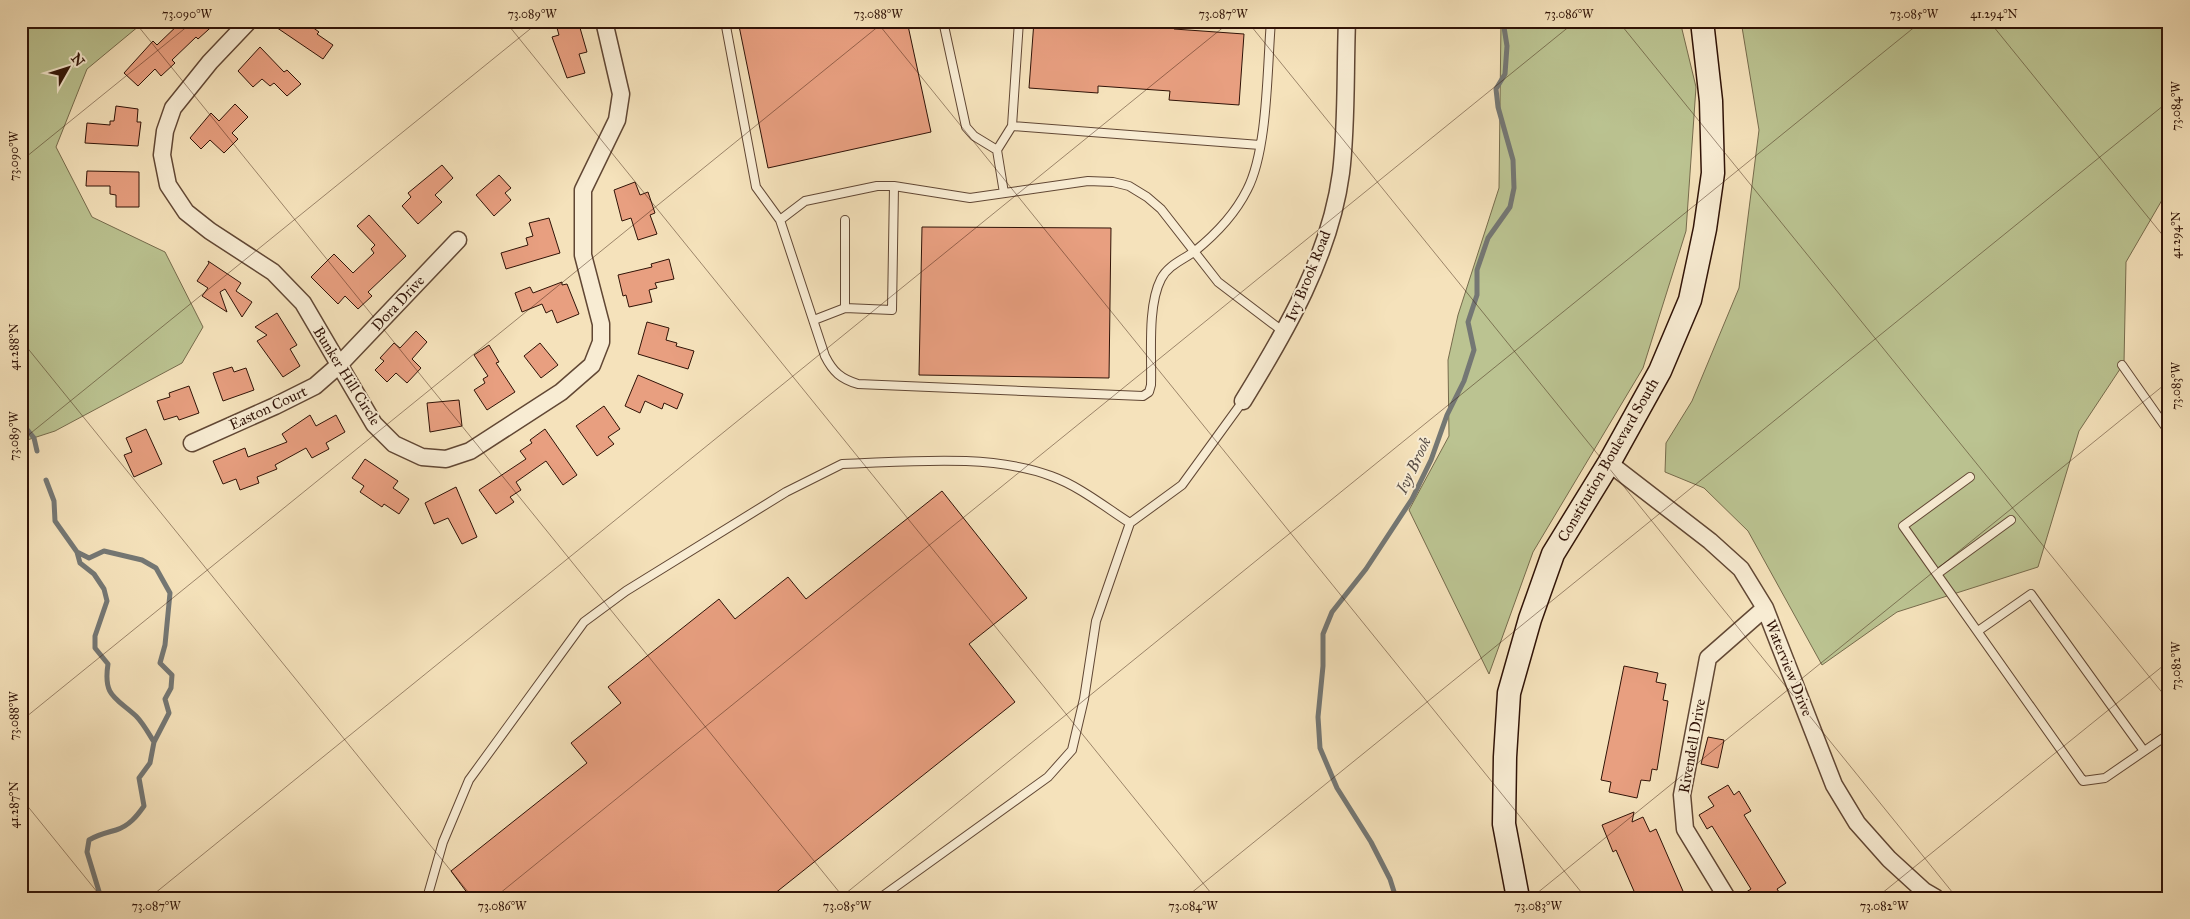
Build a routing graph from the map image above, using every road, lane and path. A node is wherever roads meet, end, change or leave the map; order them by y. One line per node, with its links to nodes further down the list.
1 (248, 21): 22 (street, Bunker Hill Circle)
2 (604, 21): 22 (street, Bunker Hill Circle)
3 (726, 21): 14 (lane)
4 (943, 21): 11 (lane)
5 (1019, 21): 9 (lane)
6 (1271, 21): 10 (lane)
7 (1347, 21): 20 (street, Ivy Brook Road)
8 (1702, 21): 26 (main road, Constitution Boulevard South)
9 (1012, 126): 10 (lane); 11 (lane)
10 (1260, 145): 17 (lane)
11 (997, 150): 13 (lane)
12 (894, 186): 13 (lane); 14 (lane); 18 (lane)
13 (1004, 193): 17 (lane)
14 (780, 220): 19 (lane)
15 (845, 220): 18 (lane)
16 (458, 240): 22 (street, Dora Drive)
17 (1194, 251): 19 (lane); 20 (lane)
18 (845, 308): 19 (lane)
19 (814, 320)
20 (1285, 333): 23 (street, Ivy Brook Road)
21 (2122, 365): 24 (lane)
22 (339, 366): 25 (street, Easton Court)
23 (1243, 401): 29 (lane)
24 (2169, 432)
25 (192, 443)
26 (1609, 462): 31 (street, Waterview Drive); 37 (main road, Constitution Boulevard South)
27 (1970, 477): 30 (lane)
28 (2011, 520): 30 (lane)
29 (1130, 523): 35 (lane); 36 (lane)
30 (1937, 574): 32 (lane)
31 (1765, 608): 38 (street, Rivendell Drive); 39 (street, Waterview Drive)
32 (1978, 631): 34 (lane); 34 (lane)
33 (2169, 734): 34 (lane)
34 (2144, 751)
35 (427, 898)
36 (880, 898)
37 (1518, 898)
38 (1727, 898)
39 (1936, 898)

